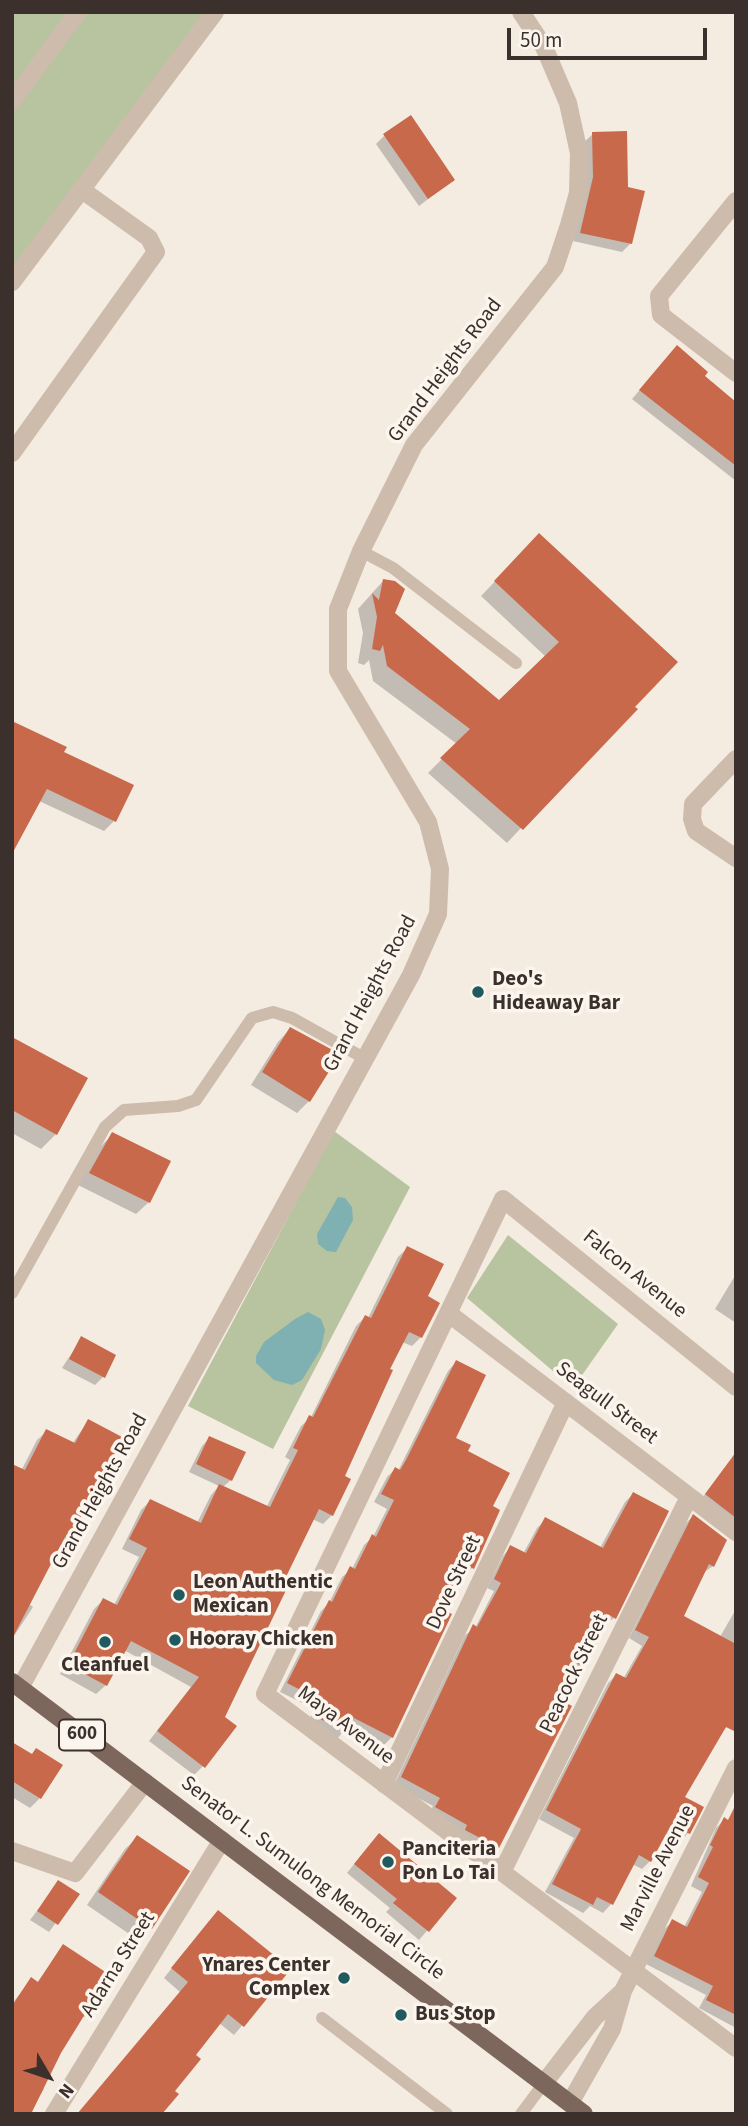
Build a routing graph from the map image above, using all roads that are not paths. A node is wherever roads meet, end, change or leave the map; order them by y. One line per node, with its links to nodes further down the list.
1 (78, 12): 4 (street)
2 (215, 12): 5 (street)
3 (521, 12): 10 (street, Grand Heights Road)
4 (12, 101)
5 (82, 190): 7 (street); 9 (street)
6 (736, 201): 8 (street)
7 (12, 282)
8 (736, 373)
9 (12, 453)
10 (361, 551): 11 (lane); 14 (street, Grand Heights Road)
11 (516, 663)
12 (736, 759): 13 (street)
13 (736, 858)
14 (364, 1058): 16 (lane); 22 (street, Grand Heights Road)
15 (503, 1199): 17 (street, Maya Avenue); 18 (street, Falcon Avenue)
16 (12, 1293)
17 (448, 1312): 19 (street, Seagull Street); 25 (street, Maya Avenue)
18 (736, 1387)
19 (566, 1402): 20 (street, Seagull Street); 25 (street, Dove Street)
20 (689, 1497): 21 (street, Seagull Street); 28 (street, Peacock Street)
21 (736, 1532)
22 (16, 1685): 24 (main road, Senator L. Sumulong Memorial Circle / 600)
23 (736, 1768): 29 (street, Marville Avenue)
24 (145, 1782): 26 (main road, Senator L. Sumulong Memorial Circle / 600); 27 (street)
25 (384, 1784): 28 (street, Maya Avenue)
26 (222, 1840): 33 (main road, Senator L. Sumulong Memorial Circle / 600); 35 (street, Adarna Street)
27 (12, 1851)
28 (502, 1872): 29 (street, Maya Avenue)
29 (633, 1970): 30 (street, Marville Avenue); 32 (street, Maya Avenue)
30 (622, 1991): 33 (street, Marville Avenue); 34 (street, Marville Avenue)
31 (322, 2018): 36 (lane)
32 (736, 2048)
33 (544, 2083): 34 (main road, Senator L. Sumulong Memorial Circle / 600); 37 (lane)
34 (572, 2110)
35 (54, 2114)
36 (447, 2114)
37 (521, 2114)

